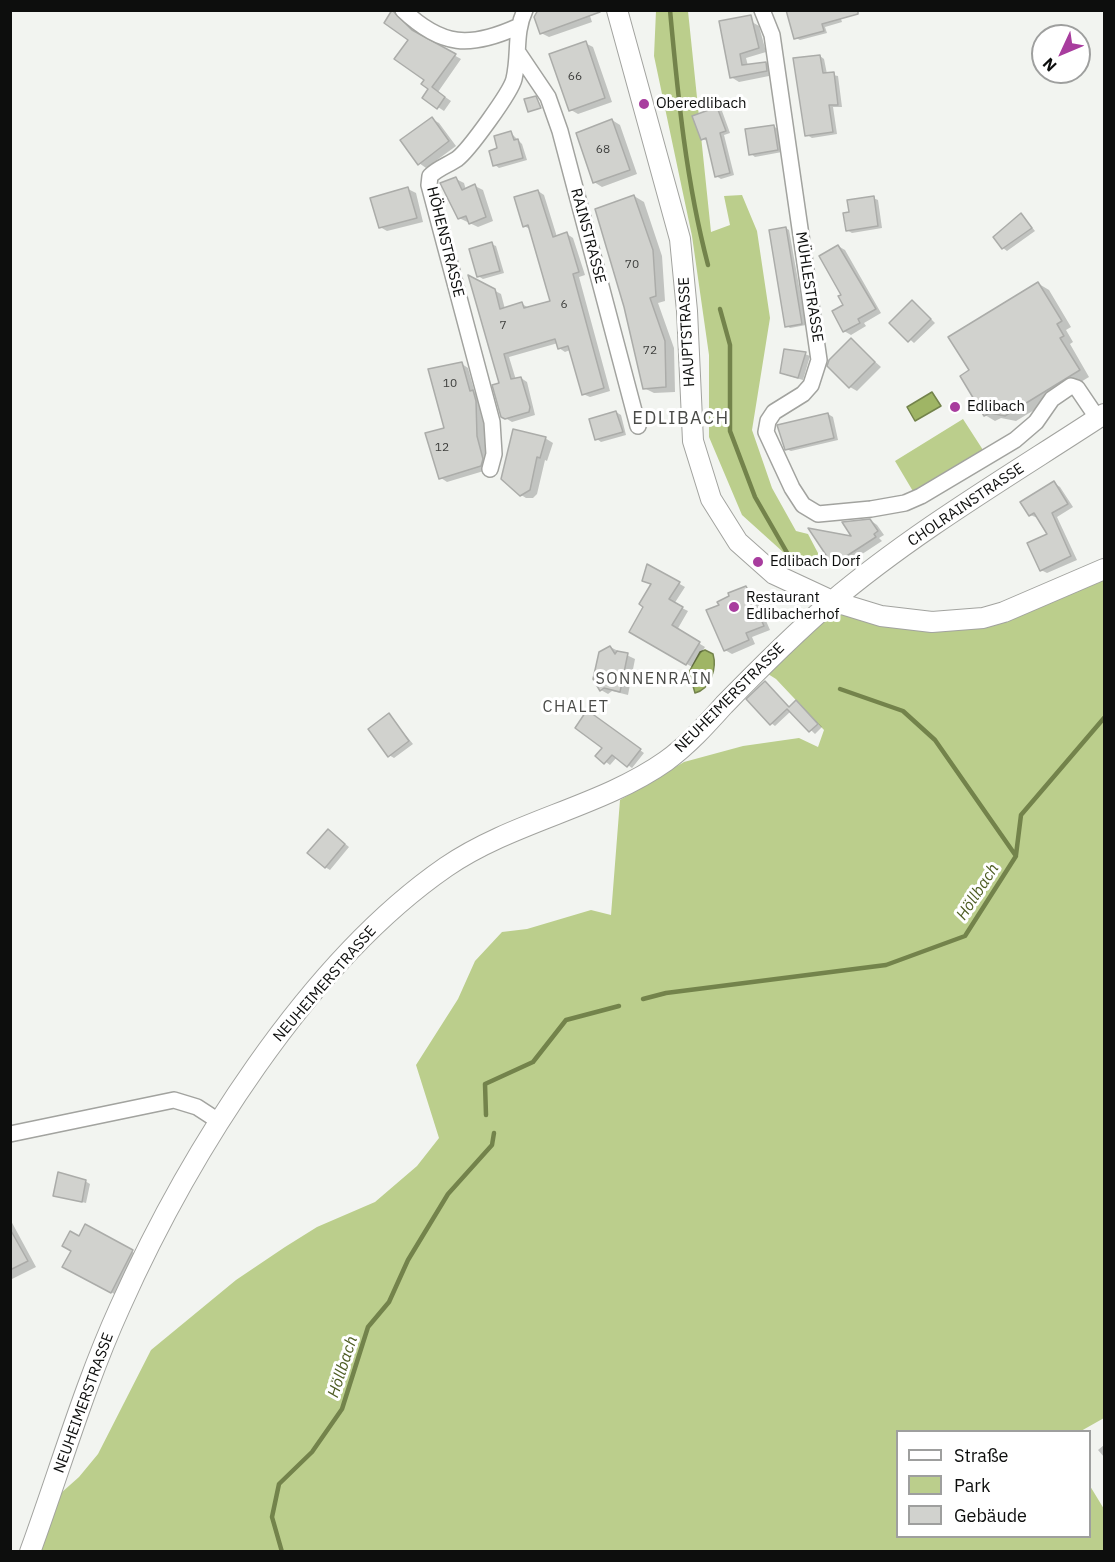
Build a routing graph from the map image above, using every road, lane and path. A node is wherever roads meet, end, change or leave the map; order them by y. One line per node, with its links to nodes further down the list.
1 (403, 10): 5 (street)
2 (525, 10): 5 (street, HÖHENSTRASSE)
3 (617, 10): 11 (street, HAUPTSTRASSE)
4 (762, 10): 7 (street, MÜHLESTRASSE)
5 (517, 27): 6 (street, HÖHENSTRASSE)
6 (519, 54): 8 (street, RAINSTRASSE); 9 (street, HÖHENSTRASSE)
7 (1101, 416): 11 (street, CHOLRAINSTRASSE)
8 (638, 426)
9 (490, 469)
10 (1104, 569): 11 (street, HAUPTSTRASSE)
11 (832, 601): 12 (street, NEUHEIMERSTRASSE)
12 (220, 1122): 13 (street); 14 (street, NEUHEIMERSTRASSE)
13 (10, 1134)
14 (30, 1551)

